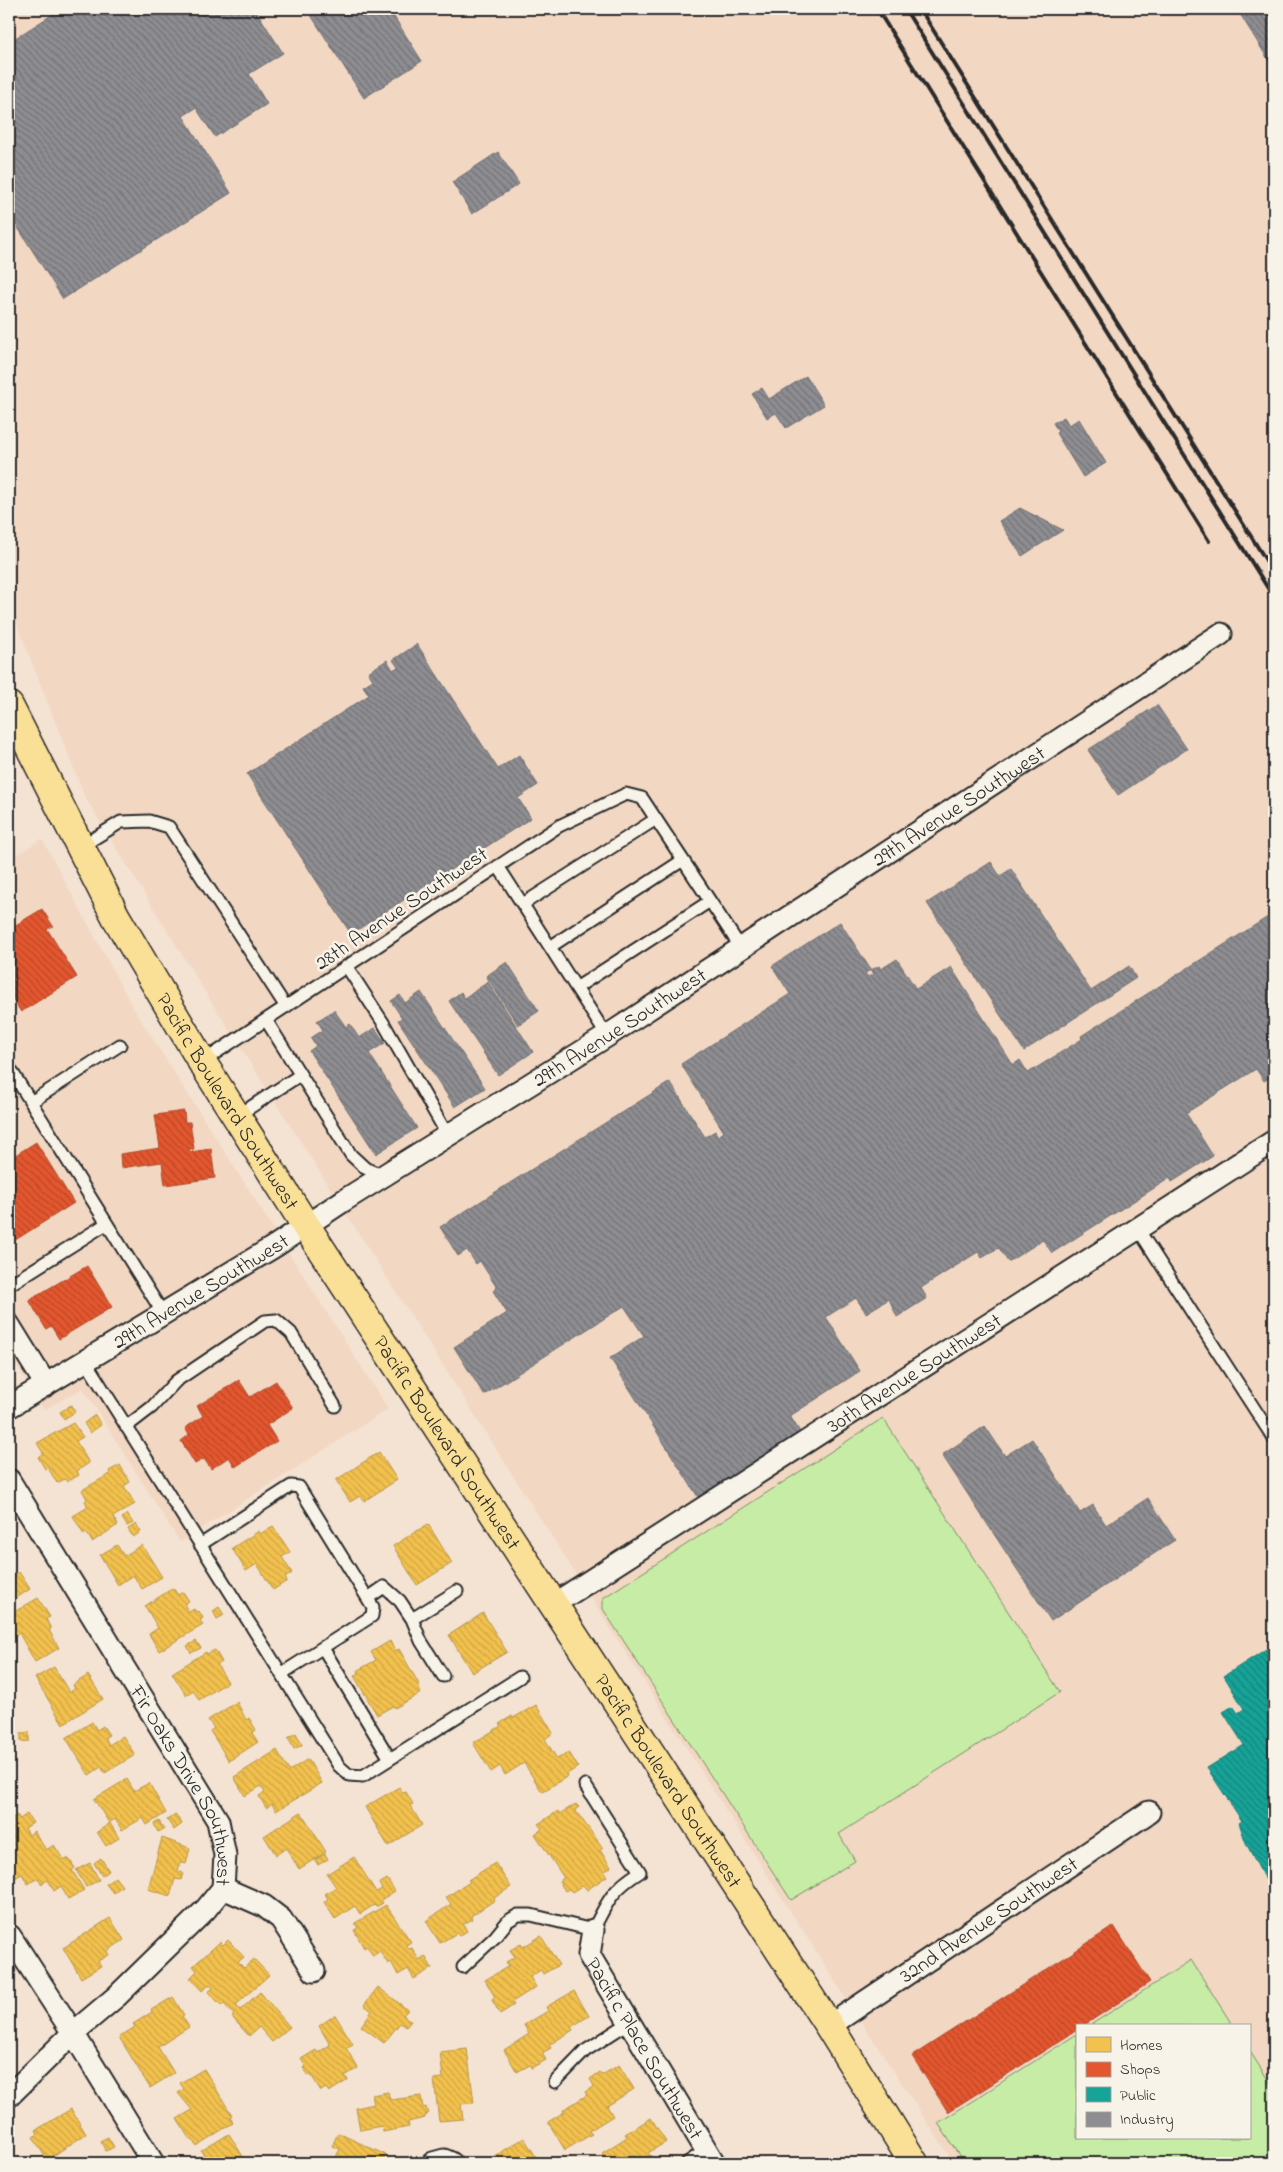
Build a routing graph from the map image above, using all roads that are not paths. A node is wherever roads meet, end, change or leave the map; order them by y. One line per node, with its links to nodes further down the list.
1 (1221, 634): 10 (street, 29th Avenue Southwest)
2 (9, 706): 4 (main road, Pacific Boulevard Southwest)
3 (656, 819): 5 (lane); 6 (lane, 28th Avenue Southwest); 8 (lane)
4 (80, 847): 13 (lane); 17 (main road, Pacific Boulevard Southwest)
5 (683, 860): 7 (lane); 9 (lane)
6 (498, 866): 8 (lane); 11 (lane, 28th Avenue Southwest)
7 (710, 901): 10 (lane); 12 (lane)
8 (523, 904): 9 (lane)
9 (550, 947): 12 (lane)
10 (741, 948): 15 (street, 29th Avenue Southwest)
11 (347, 967): 13 (lane, 28th Avenue Southwest); 22 (lane)
12 (576, 988): 15 (lane)
13 (286, 1007): 14 (lane, 28th Avenue Southwest)
14 (266, 1020): 17 (lane, 28th Avenue Southwest); 19 (lane)
15 (607, 1036): 22 (street, 29th Avenue Southwest)
16 (120, 1045): 20 (lane)
17 (202, 1062): 21 (main road, Pacific Boulevard Southwest)
18 (9, 1067): 20 (lane)
19 (300, 1075): 21 (lane); 24 (lane)
20 (31, 1102): 25 (lane)
21 (237, 1116): 26 (main road, Pacific Boulevard Southwest)
22 (448, 1136): 24 (street, 29th Avenue Southwest)
23 (1274, 1142): 27 (street, 30th Avenue Southwest)
24 (384, 1177): 26 (street, 29th Avenue Southwest)
25 (106, 1224): 28 (lane); 29 (lane)
26 (306, 1226): 29 (street, 29th Avenue Southwest); 41 (main road, Pacific Boulevard Southwest)
27 (1138, 1229): 36 (lane); 41 (street, 30th Avenue Southwest)
28 (9, 1285)
29 (164, 1314): 31 (street, 29th Avenue Southwest)
30 (9, 1325): 32 (street)
31 (86, 1362): 32 (street, 29th Avenue Southwest); 35 (lane)
32 (46, 1385): 34 (street, 29th Avenue Southwest)
33 (335, 1406): 35 (lane)
34 (9, 1407)
35 (126, 1427): 38 (lane)
36 (1274, 1439)
37 (9, 1480): 50 (street, Fir Oaks Drive Southwest)
38 (200, 1545): 40 (lane); 44 (lane)
39 (457, 1591): 42 (lane)
40 (368, 1598): 42 (lane); 43 (lane)
41 (554, 1604): 56 (main road, Pacific Boulevard Southwest)
42 (412, 1618): 45 (lane)
43 (323, 1648): 44 (lane); 47 (lane)
44 (281, 1674): 47 (lane)
45 (443, 1676)
46 (520, 1677): 47 (lane)
47 (390, 1759)
48 (585, 1785): 51 (lane)
49 (1149, 1812): 56 (street, 32nd Avenue Southwest)
50 (224, 1888): 54 (street); 57 (street, Fir Oaks Drive Southwest)
51 (594, 1930): 53 (lane); 55 (street, Pacific Place Southwest)
52 (10, 1936): 57 (street)
53 (463, 1967)
54 (314, 1971)
55 (630, 2022): 58 (lane); 60 (street, Pacific Place Southwest)
56 (829, 2026): 65 (main road, Pacific Boulevard Southwest)
57 (73, 2033): 59 (street, Fir Oaks Drive Southwest); 61 (street)
58 (555, 2082)
59 (9, 2096)
60 (710, 2157): 64 (lane)
61 (153, 2163)
62 (432, 2163): 63 (street)
63 (451, 2163)
64 (687, 2163)
65 (914, 2163)

